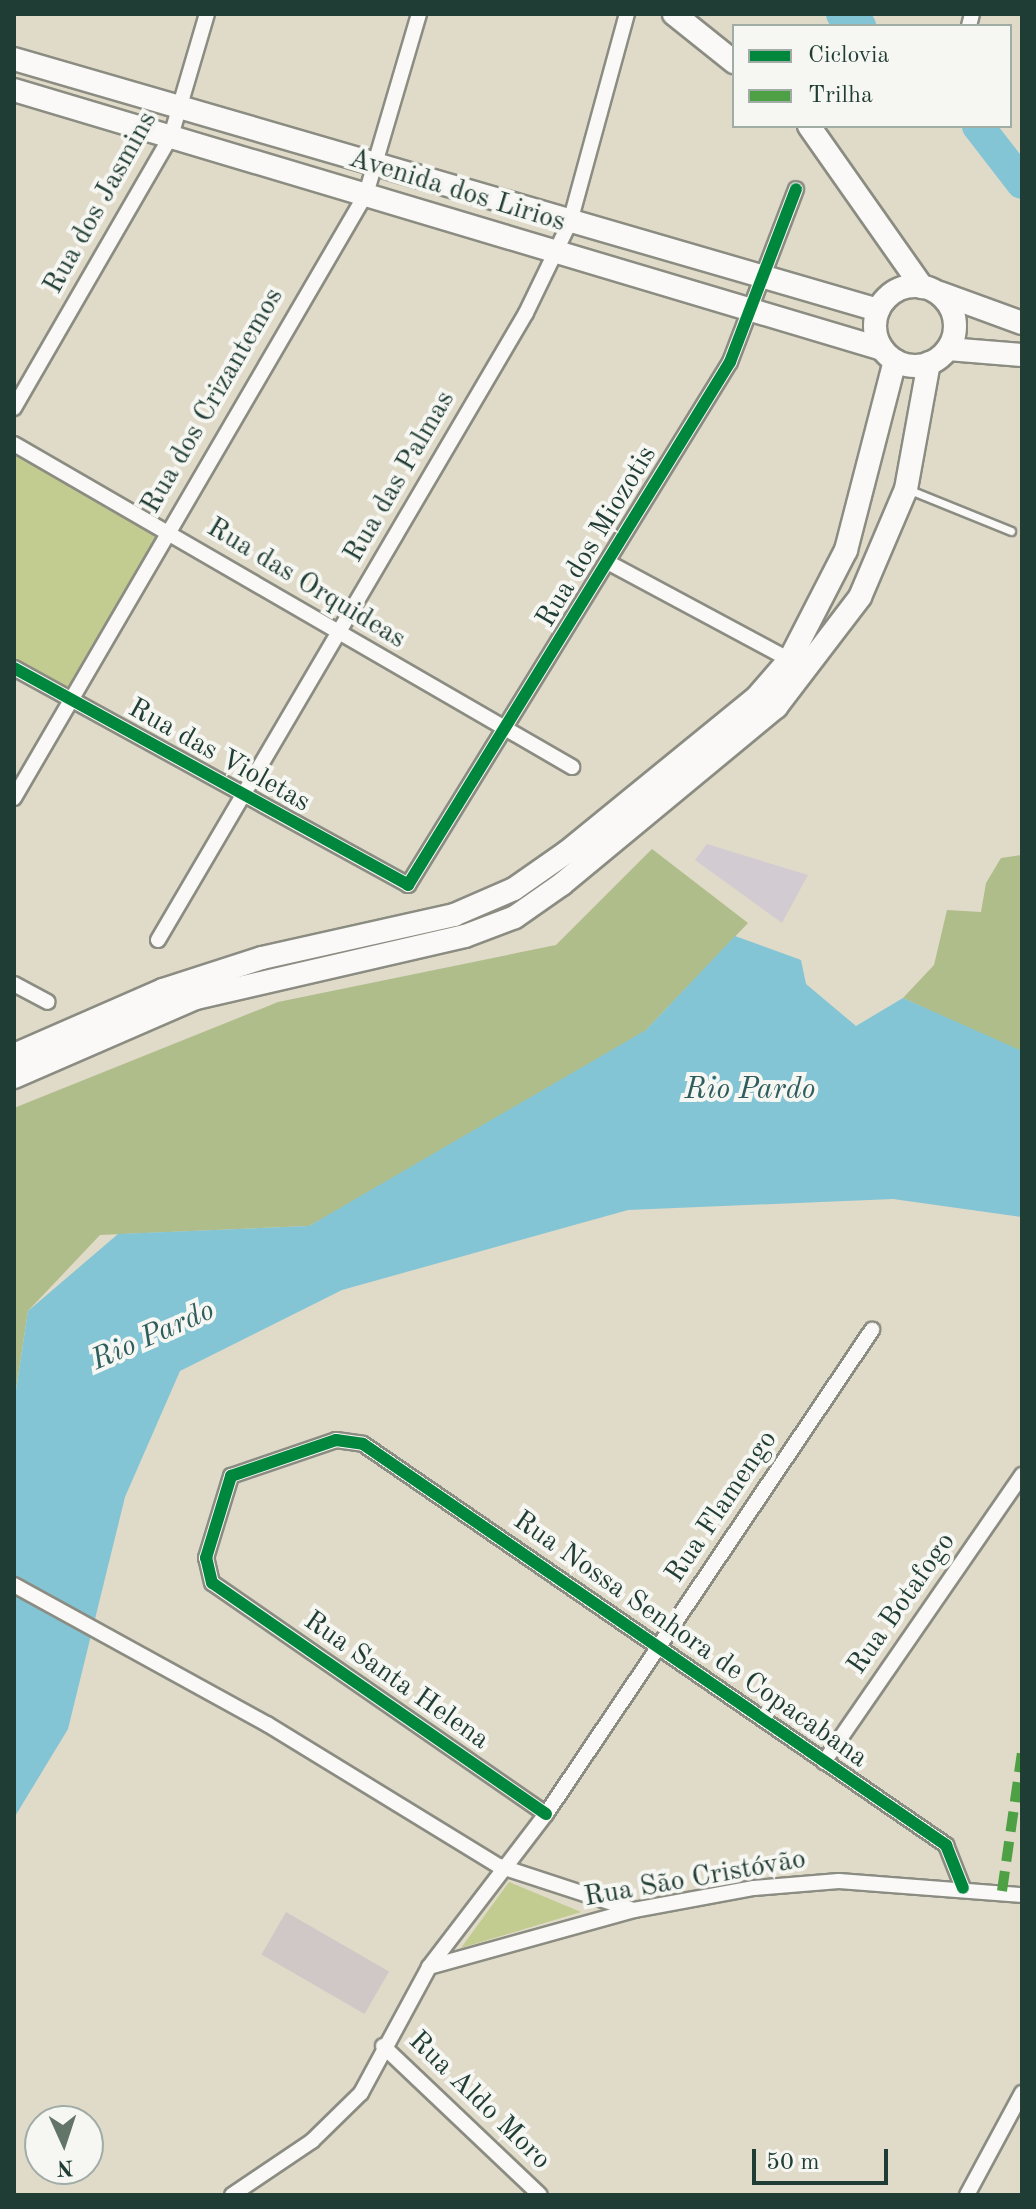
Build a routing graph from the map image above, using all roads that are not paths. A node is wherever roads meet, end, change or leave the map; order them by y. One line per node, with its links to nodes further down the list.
1 (207, 14): 8 (street, Rua dos Jasmins)
2 (419, 14): 11 (street, Rua dos Crizantemos)
3 (627, 14): 14 (street, Rua das Palmas)
4 (674, 14): 6 (main road)
5 (14, 59): 8 (main road, Avenida dos Lirios)
6 (732, 60)
7 (14, 90): 10 (main road, Avenida dos Lirios)
8 (183, 109): 10 (street, Rua dos Jasmins); 11 (main road, Avenida dos Lirios)
9 (810, 128): 15 (main road)
10 (171, 136): 13 (main road, Avenida dos Lirios); 27 (street, Rua dos Jasmins)
11 (374, 165): 13 (street, Rua dos Crizantemos); 14 (main road, Avenida dos Lirios)
12 (796, 189): 17 (street, Rua dos Miozotis)
13 (366, 194): 16 (main road, Avenida dos Lirios); 30 (street, Rua dos Crizantemos)
14 (570, 222): 16 (street, Rua das Palmas); 17 (main road, Avenida dos Lirios)
15 (885, 236): 18 (main road); 19 (main road)
16 (555, 252): 21 (main road, Avenida dos Lirios); 33 (street, Rua das Palmas)
17 (765, 280): 20 (main road, Avenida dos Lirios); 21 (street, Rua dos Miozotis)
18 (928, 289): 19 (main road); 22 (main road); 23 (main road)
19 (895, 291): 20 (main road)
20 (878, 310): 24 (main road)
21 (755, 312): 24 (main road, Avenida dos Lirios); 32 (street, Rua dos Miozotis)
22 (1022, 323)
23 (948, 349): 25 (main road); 26 (main road)
24 (889, 355): 26 (main road); 34 (main road)
25 (1022, 355)
26 (929, 363): 29 (main road)
27 (14, 408)
28 (14, 444): 30 (street, Rua das Orquideas)
29 (906, 489): 31 (lane); 34 (main road)
30 (167, 531): 33 (street, Rua das Orquideas); 36 (street, Rua dos Crizantemos)
31 (1011, 531)
32 (611, 564): 34 (street); 37 (street, Rua dos Miozotis)
33 (338, 635): 37 (street, Rua das Orquideas); 39 (street, Rua das Palmas)
34 (798, 664): 45 (main road); 46 (main road)
35 (14, 668): 36 (street, Rua das Violetas)
36 (73, 701): 39 (street, Rua das Violetas); 40 (street, Rua dos Crizantemos)
37 (506, 731): 38 (street, Rua das Orquideas); 41 (street, Rua dos Miozotis)
38 (572, 767)
39 (243, 797): 41 (street, Rua das Violetas); 42 (street, Rua das Palmas)
40 (14, 798)
41 (401, 885)
42 (158, 940)
43 (14, 984): 44 (street)
44 (48, 1002)
45 (14, 1055)
46 (14, 1077)
47 (872, 1330): 51 (street, Rua Flamengo)
48 (368, 1447): 51 (street, Rua Nossa Senhora de Copacabana); 53 (street, Rua Santa Helena)
49 (1022, 1475): 52 (street, Rua Botafogo)
50 (14, 1585): 54 (street)
51 (659, 1648): 52 (street, Rua Nossa Senhora de Copacabana); 53 (street, Rua Flamengo)
52 (824, 1762): 55 (street, Rua Nossa Senhora de Copacabana)
53 (546, 1814): 54 (street, Rua Flamengo)
54 (499, 1866): 57 (street); 58 (street, Rua Flamengo)
55 (963, 1888): 56 (street, Rua São Cristóvão); 57 (street, Rua São Cristóvão)
56 (1022, 1895)
57 (634, 1910): 58 (street, Rua São Cristóvão)
58 (429, 1967): 59 (street, Rua Flamengo)
59 (383, 2046): 61 (street, Rua Flamengo); 62 (street, Rua Aldo Moro)
60 (1022, 2093): 63 (street)
61 (232, 2195)
62 (540, 2195)
63 (967, 2195)

